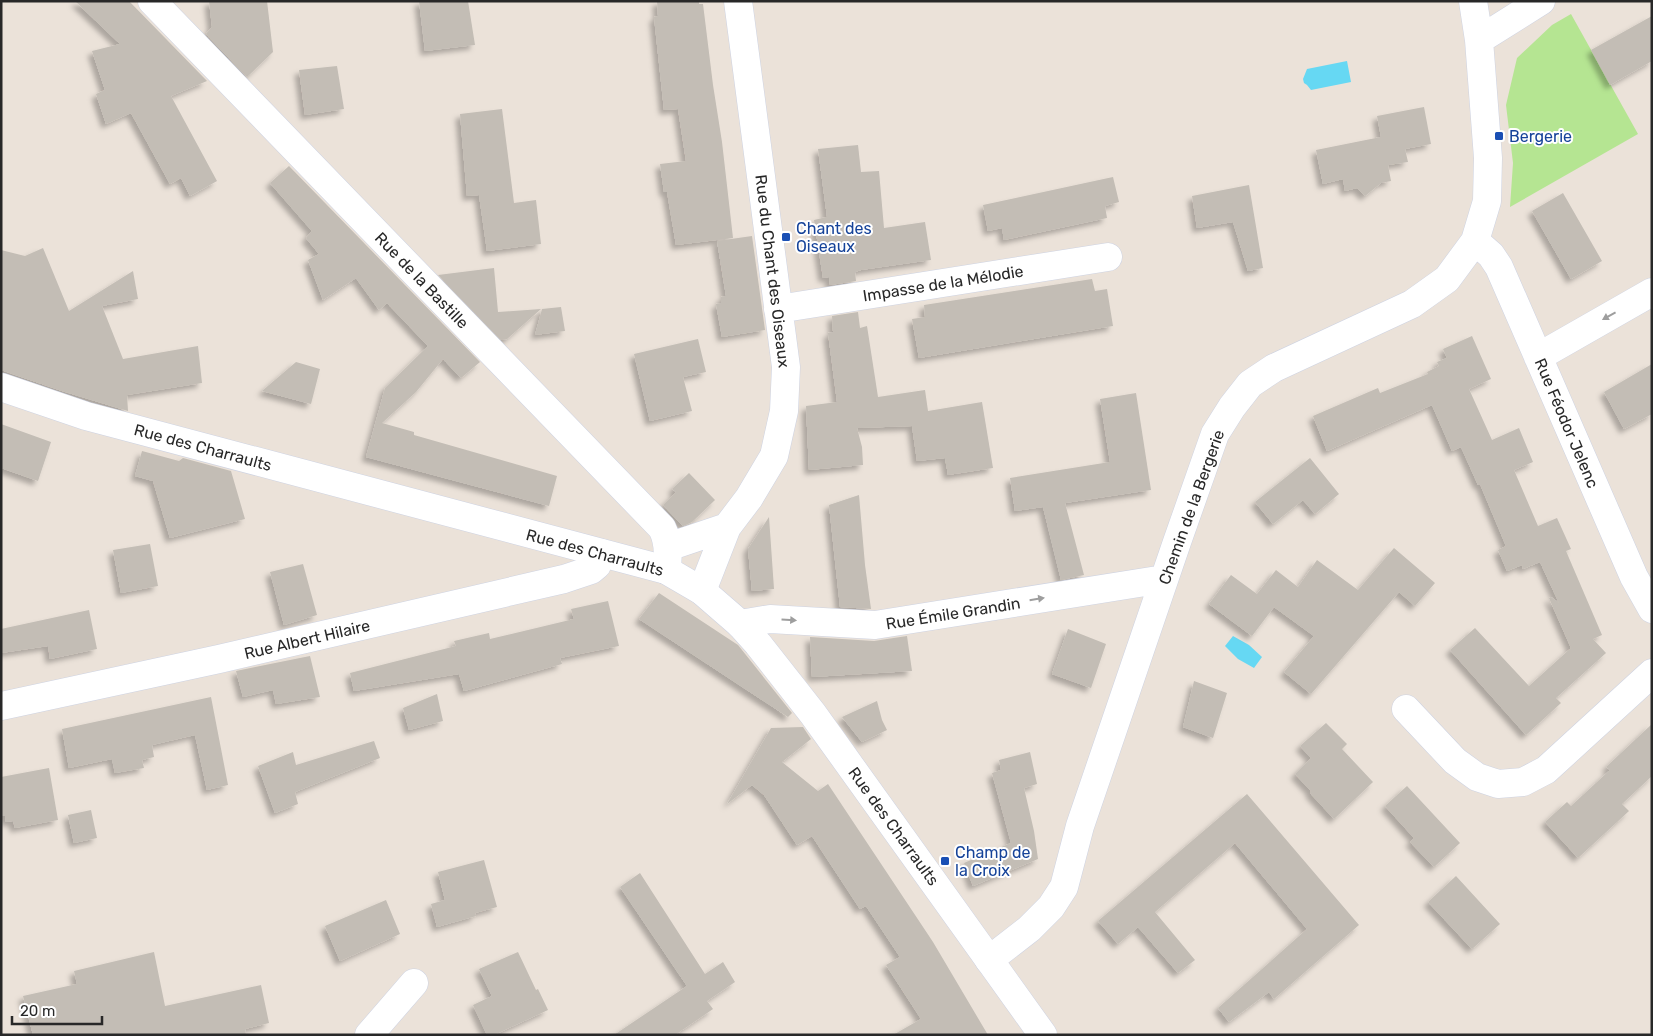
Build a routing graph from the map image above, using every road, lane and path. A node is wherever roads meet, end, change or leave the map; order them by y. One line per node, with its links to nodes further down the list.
1 (152, 1): 14 (street, Rue de la Bastille)
2 (738, 1): 9 (street, Rue du Chant des Oiseaux)
3 (1473, 1): 5 (street, Chemin de la Bergerie)
4 (1541, 1): 5 (street)
5 (1479, 40): 6 (street, Chemin de la Bergerie)
6 (1475, 241): 10 (street, Rue Féodor Jelenc); 15 (street, Chemin de la Bergerie)
7 (1108, 257): 9 (street, Impasse de la Mélodie)
8 (1652, 292): 10 (street, one-way to 10)
9 (778, 309): 12 (street, Rue du Chant des Oiseaux)
10 (1538, 357): 17 (street, Rue Féodor Jelenc)
11 (1, 386): 13 (street, Rue des Charraults)
12 (727, 527): 14 (street); 16 (street, Rue du Chant des Oiseaux)
13 (601, 553): 14 (street, Rue des Charraults); 20 (street, Rue Albert Hilaire)
14 (667, 558): 16 (street, Rue des Charraults)
15 (1164, 579): 18 (street, Rue Émile Grandin, one-way to 15); 22 (street, Chemin de la Bergerie)
16 (702, 591): 18 (street, Rue des Charraults)
17 (1652, 609)
18 (740, 624): 22 (street, Rue des Charraults)
19 (1652, 672): 21 (street)
20 (1, 706)
21 (1406, 709)
22 (989, 960): 25 (street, Rue des Charraults)
23 (414, 983): 24 (street)
24 (369, 1035)
25 (1043, 1035)

